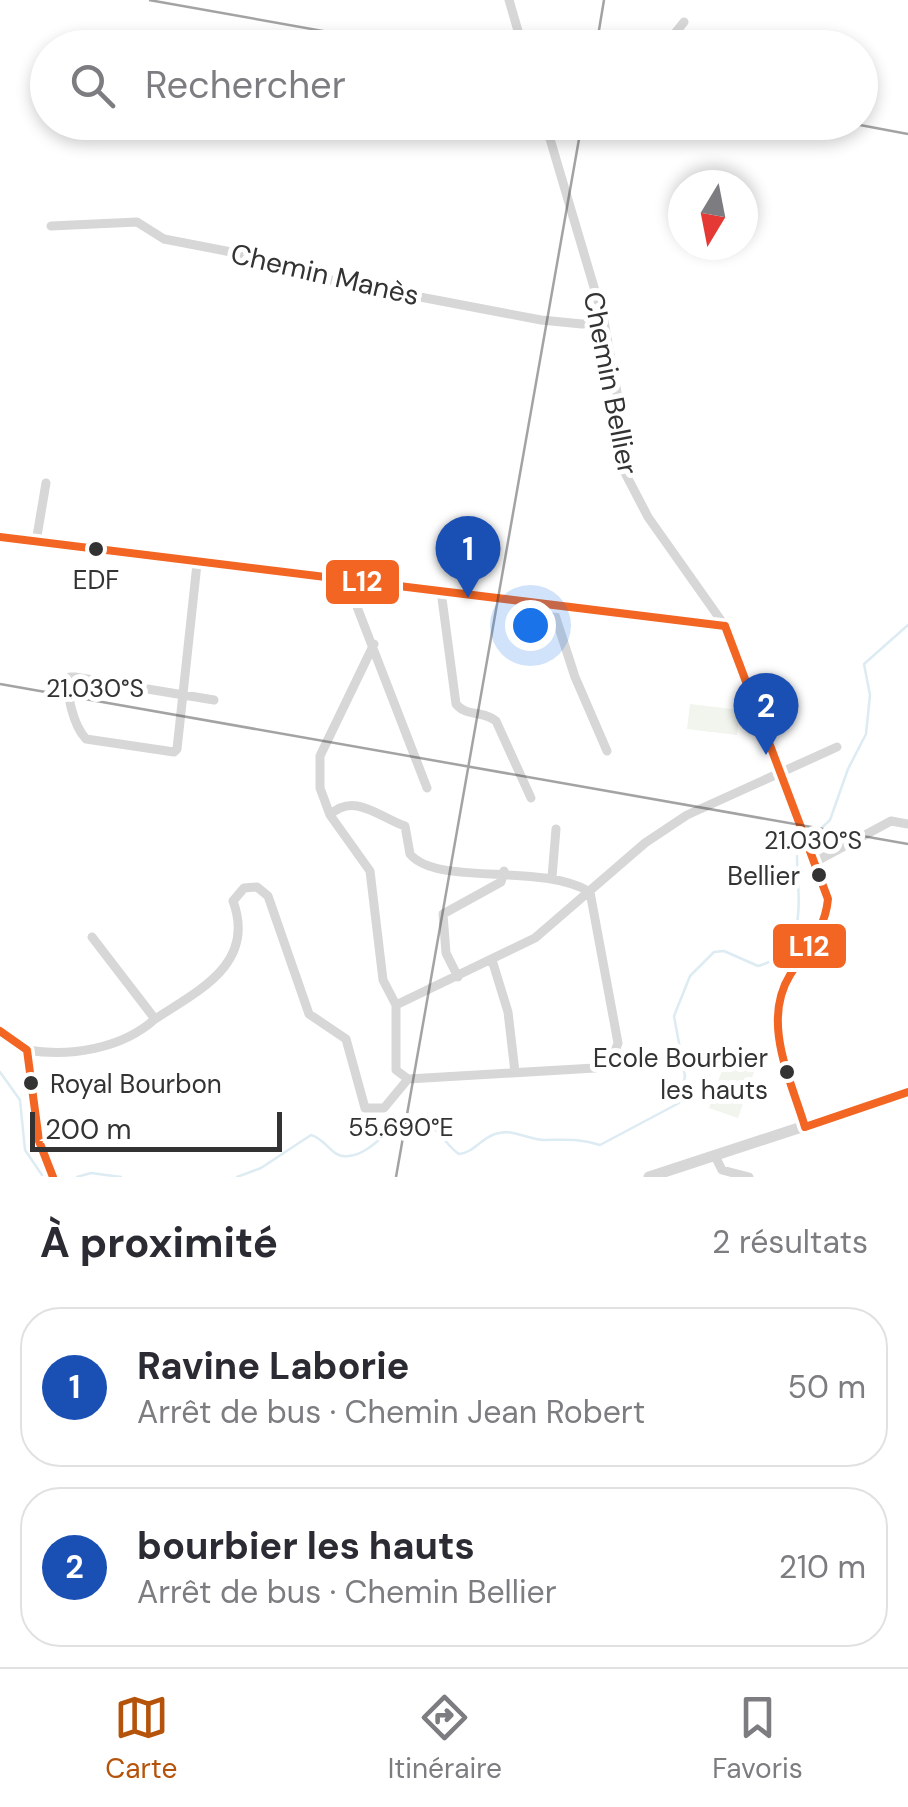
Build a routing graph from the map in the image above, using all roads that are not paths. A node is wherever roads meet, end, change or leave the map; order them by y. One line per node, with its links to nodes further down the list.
1 (510, 0): 3 (street)
2 (684, 22): 4 (street)
3 (518, 30)
4 (678, 30)
5 (551, 140): 7 (street, Chemin Bellier)
6 (51, 226): 7 (street, Chemin Manès)
7 (604, 321): 15 (street, Chemin Bellier)
8 (46, 484): 10 (street)
9 (0, 537): 10 (street)
10 (36, 542): 11 (street)
11 (198, 564): 12 (street); 17 (street)
12 (346, 580): 13 (street); 16 (street)
13 (441, 591): 14 (street); 23 (street)
14 (552, 606): 15 (street); 20 (street)
15 (725, 626): 21 (street, Chemin Bellier)
16 (374, 644): 22 (street); 24 (street)
17 (183, 694): 17 (street); 18 (street)
18 (214, 700)
19 (837, 746): 21 (street)
20 (608, 750)
21 (778, 774): 27 (street, Chemin Bellier); 30 (street)
22 (426, 788)
23 (531, 798)
24 (330, 815): 28 (street); 34 (street)
25 (908, 824): 27 (street)
26 (556, 828): 29 (street)
27 (813, 863): 41 (street, Chemin Bellier)
28 (504, 871): 29 (street); 33 (street)
29 (552, 878): 30 (street)
30 (590, 892): 32 (street); 38 (street)
31 (92, 938): 35 (street)
32 (492, 960): 33 (street); 38 (street)
33 (458, 977): 34 (street)
34 (396, 1005): 39 (street)
35 (155, 1019): 37 (street); 39 (street)
36 (0, 1031): 37 (street)
37 (28, 1050): 43 (street)
38 (514, 1072): 39 (street)
39 (408, 1079)
40 (908, 1092): 41 (street)
41 (805, 1127): 42 (street)
42 (715, 1156): 44 (street); 45 (street)
43 (53, 1177)
44 (649, 1177)
45 (749, 1177)

